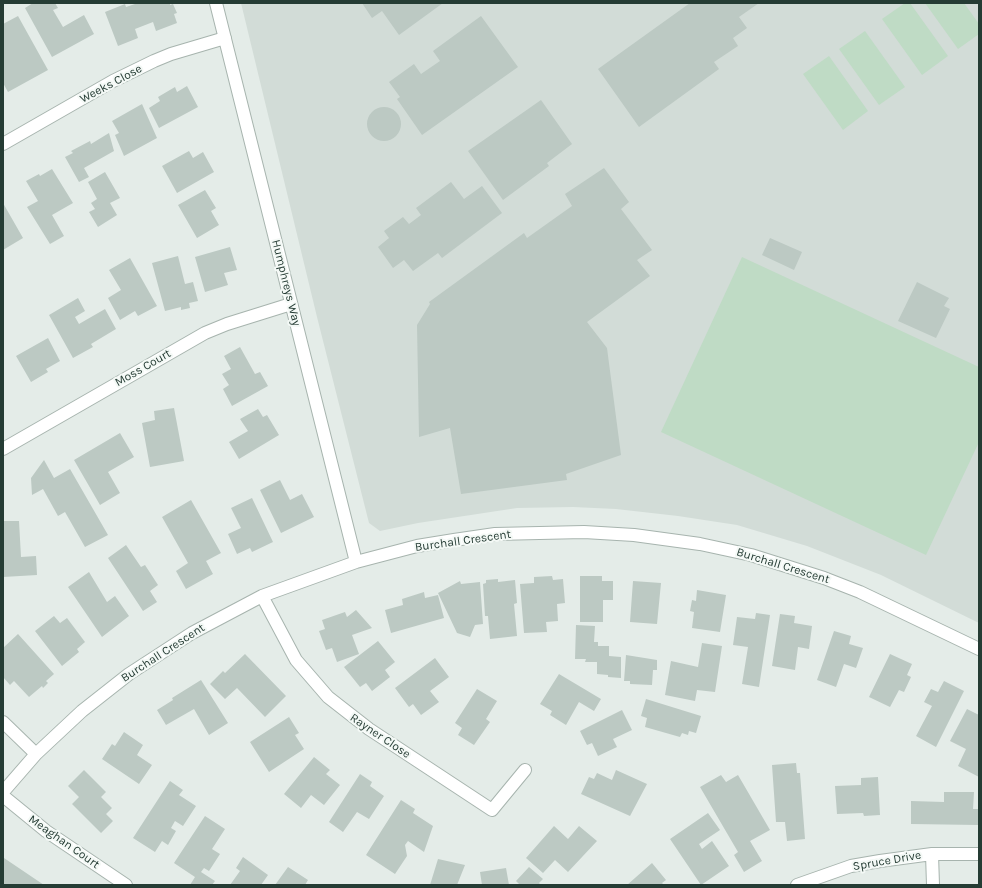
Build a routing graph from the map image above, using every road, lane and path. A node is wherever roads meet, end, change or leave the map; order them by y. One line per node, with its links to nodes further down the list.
1 (216, 3): 2 (street, Humphreys Way)
2 (226, 38): 3 (street, Weeks Close); 4 (street, Humphreys Way)
3 (3, 144)
4 (291, 304): 5 (street, Moss Court); 6 (street, Humphreys Way)
5 (3, 450)
6 (356, 562): 7 (street, Burchall Crescent); 8 (street, Burchall Crescent)
7 (262, 596): 10 (street, Burchall Crescent); 11 (street, Rayner Close)
8 (979, 649)
9 (3, 722): 10 (street)
10 (36, 754): 12 (street, Burchall Crescent)
11 (525, 770)
12 (3, 792)
13 (3, 796): 16 (street, Meaghan Court)
14 (932, 854): 15 (street, Spruce Drive); 17 (street, Spruce Drive); 18 (street)
15 (979, 854)
16 (126, 885)
17 (797, 885)
18 (933, 885)

